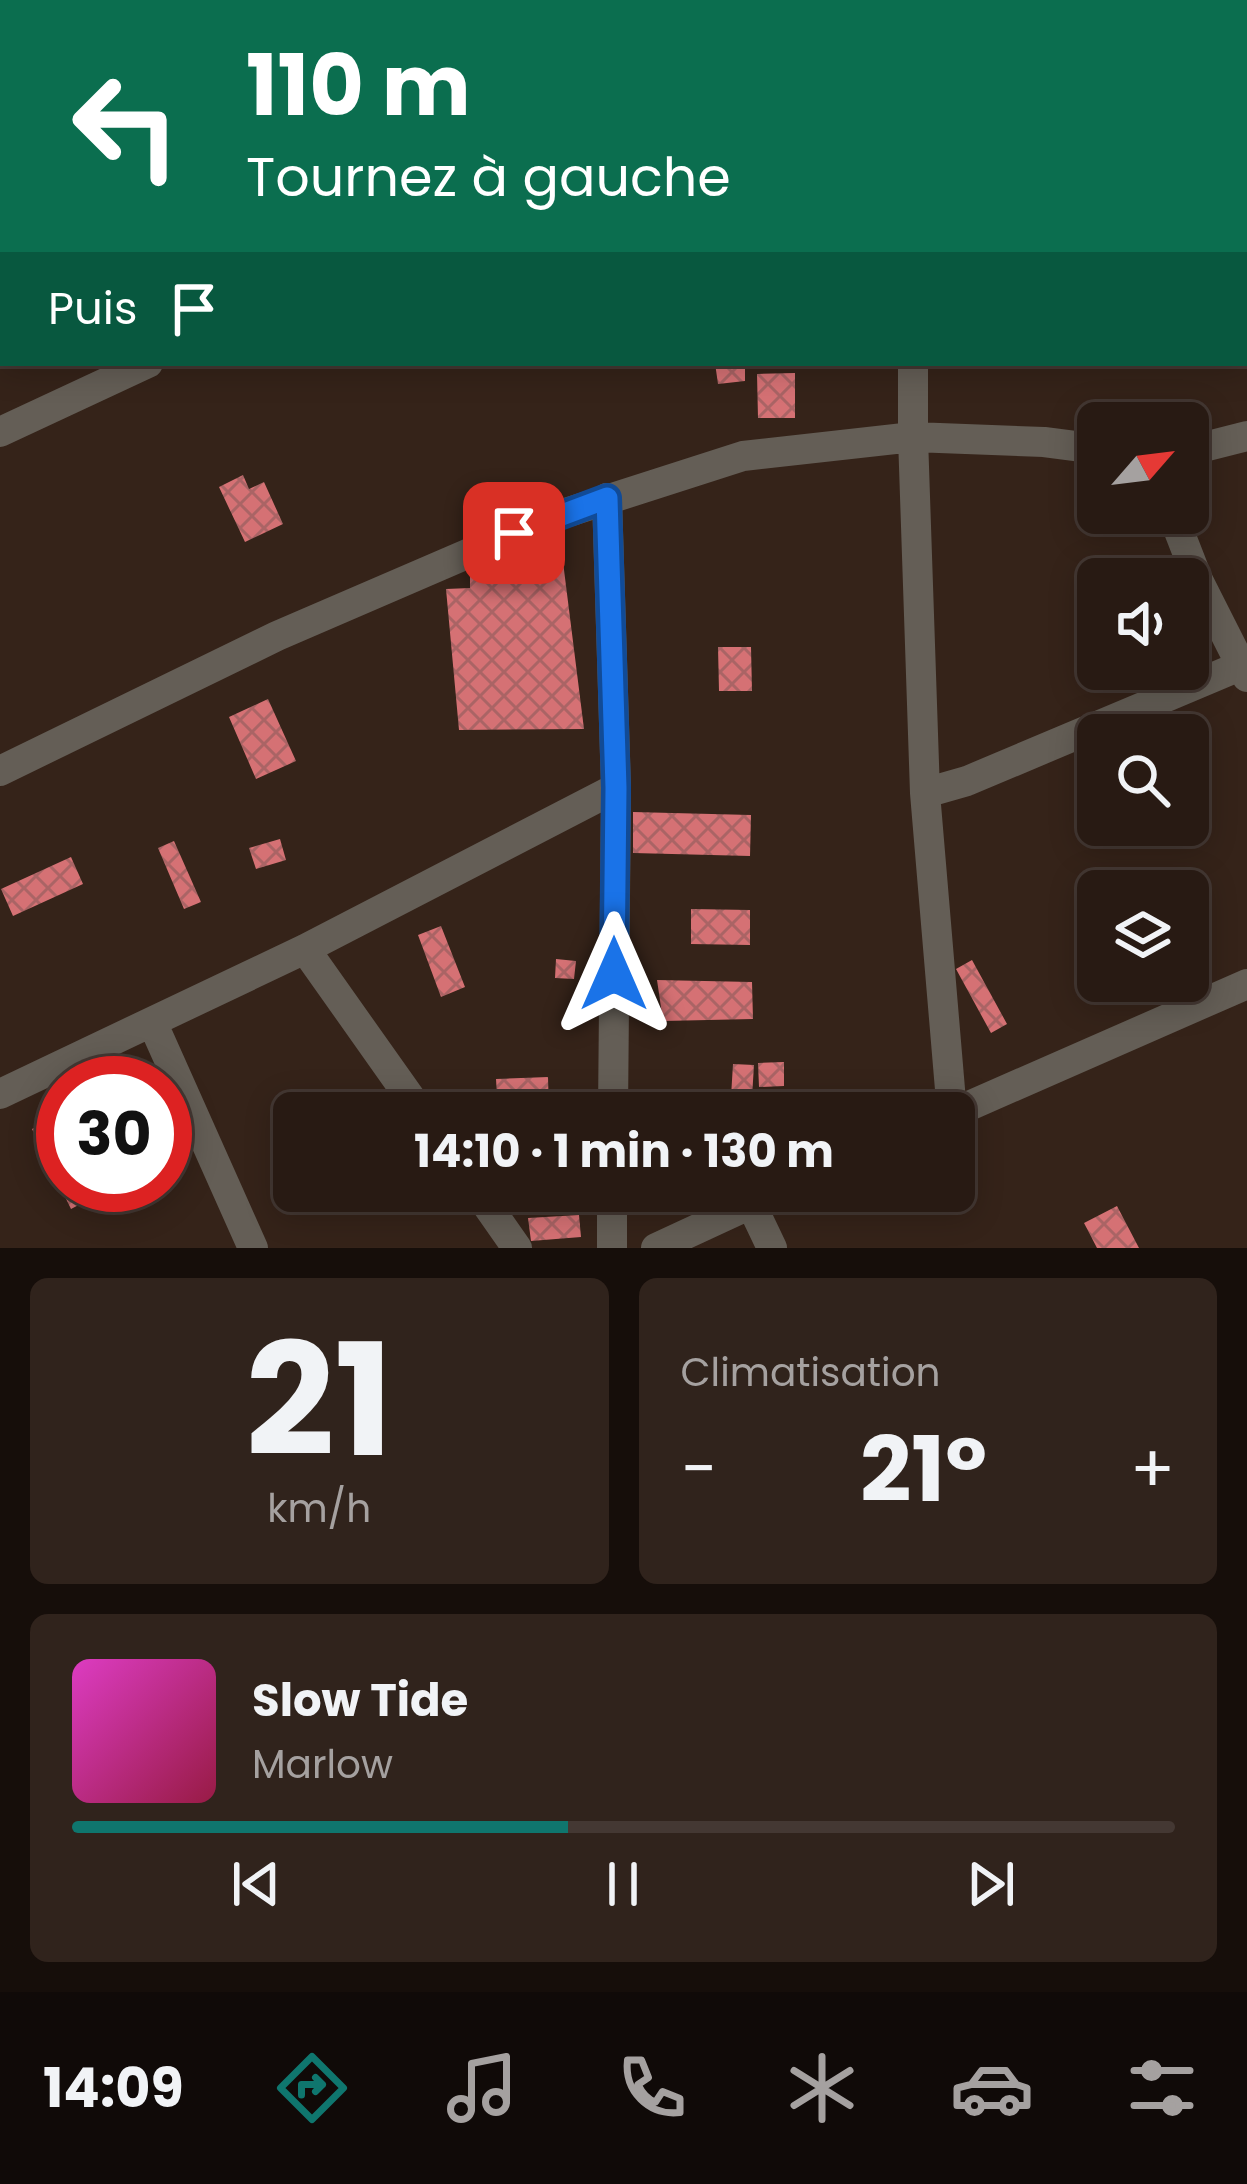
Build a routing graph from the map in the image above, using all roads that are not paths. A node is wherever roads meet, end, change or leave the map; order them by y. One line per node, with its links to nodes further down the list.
1 (142, 366): 3 (street)
2 (913, 366): 5 (street)
3 (0, 432)
4 (1247, 436): 7 (street)
5 (913, 437): 6 (street); 8 (street); 13 (street)
6 (1077, 446)
7 (1209, 446)
8 (607, 498): 11 (street); 12 (street)
9 (1180, 534): 10 (street)
10 (1244, 672): 13 (street)
11 (0, 772)
12 (616, 788): 14 (street); 18 (street)
13 (925, 793): 19 (street)
14 (305, 949): 16 (street); 17 (street)
15 (1247, 984): 21 (street)
16 (153, 1024): 20 (street); 26 (street)
17 (406, 1092)
18 (613, 1092)
19 (950, 1092)
20 (0, 1094)
21 (975, 1103)
22 (492, 1212): 27 (street)
23 (612, 1212): 28 (street)
24 (736, 1212): 29 (street)
25 (767, 1212): 30 (street)
26 (253, 1248)
27 (517, 1248)
28 (612, 1248)
29 (656, 1248)
30 (772, 1248)

